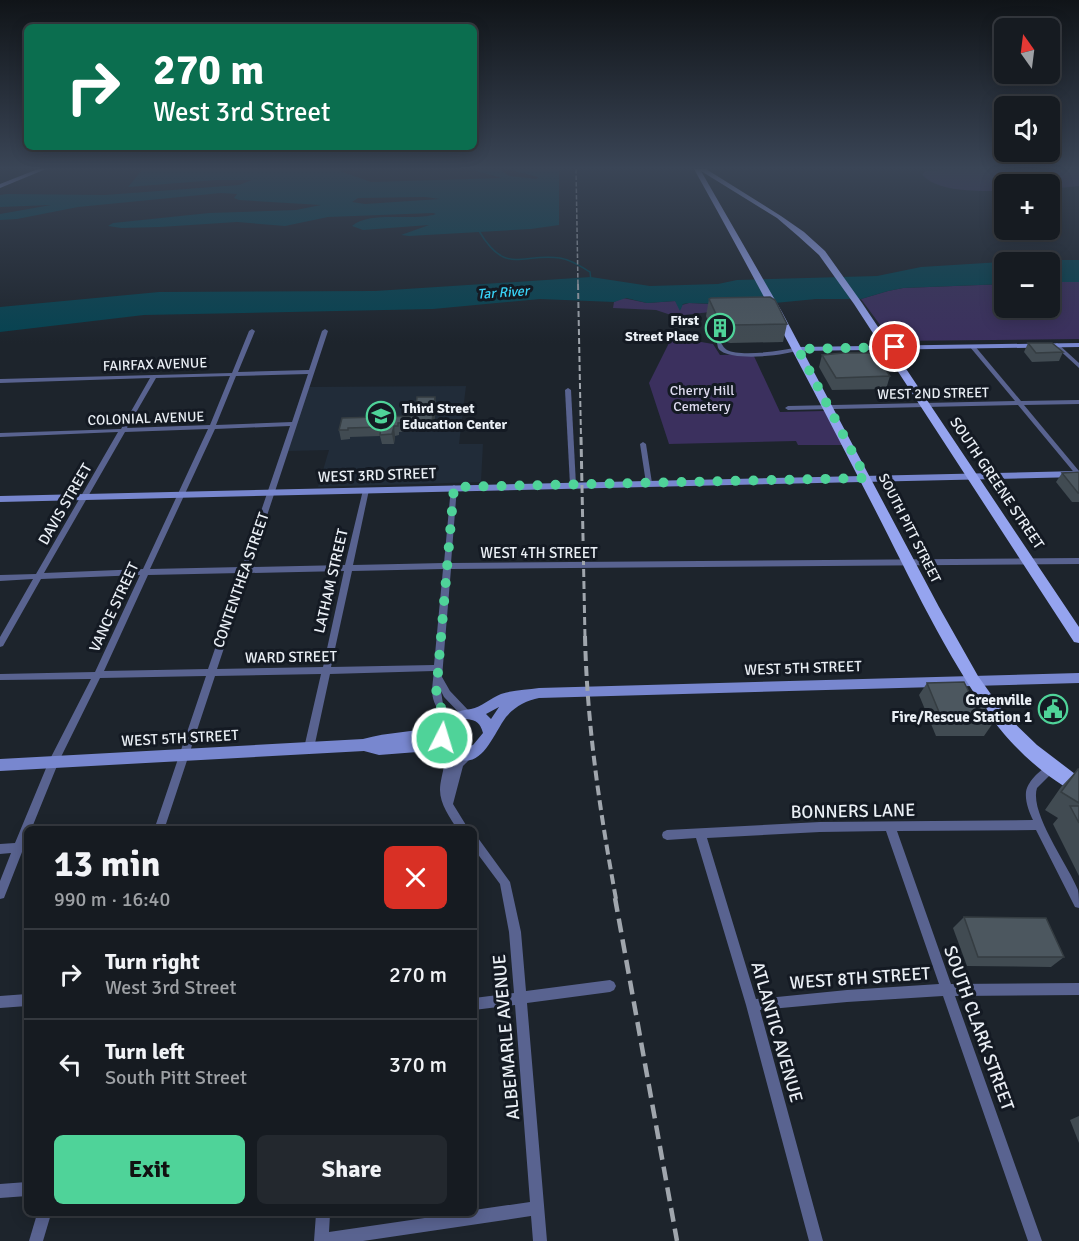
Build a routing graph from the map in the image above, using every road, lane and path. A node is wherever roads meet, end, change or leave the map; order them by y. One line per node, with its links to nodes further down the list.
1 (731, 227): 10 (main road, SOUTH PITT STREET)
2 (791, 227): 9 (main road, SOUTH GREENE STREET)
3 (252, 330): 15 (street, VANCE STREET)
4 (325, 331): 14 (street, CONTENTHEA STREET)
5 (1057, 345): 6 (street); 7 (street); 13 (street)
6 (1079, 345)
7 (972, 346): 9 (street); 20 (street)
8 (732, 347): 11 (street); 12 (street); 12 (street)
9 (887, 347): 10 (street); 21 (main road, SOUTH GREENE STREET)
10 (798, 349): 11 (street); 22 (main road, SOUTH PITT STREET)
11 (763, 350): 12 (street)
12 (726, 352)
13 (1079, 366)
14 (312, 372): 15 (street, FAIRFAX AVENUE); 24 (street, CONTENTHEA STREET)
15 (236, 374): 16 (street, FAIRFAX AVENUE); 25 (street, VANCE STREET)
16 (154, 376): 17 (street, FAIRFAX AVENUE); 26 (street, DAVIS STREET)
17 (1, 382)
18 (568, 390): 33 (street)
19 (1079, 402): 20 (street, WEST 2ND STREET)
20 (1019, 404): 21 (street, WEST 2ND STREET); 29 (street)
21 (926, 405): 22 (street, WEST 2ND STREET); 30 (main road, SOUTH GREENE STREET)
22 (828, 407): 23 (street, WEST 2ND STREET); 31 (main road, SOUTH PITT STREET)
23 (788, 408)
24 (294, 424): 25 (street, COLONIAL AVENUE); 36 (street, CONTENTHEA STREET)
25 (212, 428): 26 (street, COLONIAL AVENUE); 37 (street, VANCE STREET)
26 (123, 430): 27 (street, COLONIAL AVENUE); 38 (street, DAVIS STREET)
27 (0, 435)
28 (643, 444): 32 (street)
29 (1079, 474): 30 (street, WEST 3RD STREET)
30 (972, 476): 31 (street, WEST 3RD STREET); 40 (main road, SOUTH GREENE STREET)
31 (866, 478): 32 (street, WEST 3RD STREET); 42 (main road, SOUTH PITT STREET)
32 (649, 483): 33 (street, WEST 3RD STREET)
33 (573, 485): 34 (street, WEST 3RD STREET)
34 (454, 487): 35 (street, WEST 3RD STREET); 43 (street)
35 (366, 490): 36 (street, WEST 3RD STREET); 44 (street, LATHAM STREET)
36 (271, 492): 37 (street, WEST 3RD STREET); 46 (street, CONTENTHEA STREET)
37 (181, 494): 38 (street, WEST 3RD STREET); 45 (street, VANCE STREET)
38 (86, 495): 39 (street, WEST 3RD STREET); 47 (street, DAVIS STREET)
39 (0, 499)
40 (1029, 560): 41 (street, WEST 4TH STREET); 42 (street, WEST 4TH STREET); 49 (main road, SOUTH GREENE STREET)
41 (1079, 561)
42 (908, 562): 43 (street, WEST 4TH STREET); 57 (main road, SOUTH PITT STREET)
43 (448, 566): 44 (street, WEST 4TH STREET); 53 (street)
44 (348, 569): 46 (street, WEST 4TH STREET); 51 (street, LATHAM STREET)
45 (145, 572): 46 (street, WEST 4TH STREET); 47 (street, WEST 4TH STREET); 54 (street, VANCE STREET)
46 (243, 572): 52 (street, CONTENTHEA STREET)
47 (39, 577): 48 (street, WEST 4TH STREET); 50 (street, DAVIS STREET)
48 (0, 578)
49 (1079, 638)
50 (0, 644)
51 (325, 670): 52 (street, WARD STREET); 53 (street, WARD STREET); 62 (street, LATHAM STREET)
52 (211, 672): 54 (street, WARD STREET); 64 (street, CONTENTHEA STREET)
53 (439, 673): 59 (street); 61 (street)
54 (98, 674): 55 (street, WARD STREET); 65 (street, VANCE STREET)
55 (0, 677)
56 (1079, 678): 57 (street, WEST 5TH STREET)
57 (973, 680): 58 (street, WEST 5TH STREET); 67 (main road, SOUTH PITT STREET)
58 (528, 694): 59 (street, WEST 5TH STREET); 60 (street)
59 (470, 714): 60 (street); 61 (street)
60 (490, 733): 63 (street)
61 (447, 736): 62 (street, WEST 5TH STREET); 63 (street); 69 (street)
62 (309, 748): 64 (street, WEST 5TH STREET)
63 (471, 752): 69 (street)
64 (184, 755): 65 (street, WEST 5TH STREET); 72 (street, CONTENTHEA STREET)
65 (54, 761): 66 (street, WEST 5TH STREET); 71 (street, VANCE STREET)
66 (0, 765)
67 (1052, 768): 68 (main road, SOUTH PITT STREET); 70 (street)
68 (1079, 786)
69 (448, 803): 73 (street)
70 (1040, 825): 74 (street, BONNERS LANE); 81 (street)
71 (31, 826)
72 (160, 826)
73 (462, 826)
74 (890, 827): 75 (street, BONNERS LANE); 84 (street, SOUTH CLARK STREET)
75 (700, 832): 76 (street, BONNERS LANE); 89 (street, ATLANTIC AVENUE)
76 (667, 835)
77 (23, 847): 79 (street); 80 (street, VANCE STREET)
78 (477, 848): 85 (street, ALBEMARLE AVENUE)
79 (0, 849)
80 (0, 894)
81 (1079, 903)
82 (610, 986): 85 (street)
83 (1079, 989): 84 (street, WEST 8TH STREET)
84 (946, 990): 89 (street, WEST 8TH STREET); 99 (street, SOUTH CLARK STREET)
85 (520, 999): 88 (street); 92 (street, ALBEMARLE AVENUE)
86 (24, 1000): 87 (street)
87 (0, 1002)
88 (477, 1004)
89 (752, 1005): 98 (street, ATLANTIC AVENUE)
90 (24, 1189): 91 (street)
91 (0, 1191)
92 (538, 1209): 95 (street); 97 (street, ALBEMARLE AVENUE)
93 (43, 1216): 96 (street)
94 (323, 1216): 95 (street)
95 (321, 1240)
96 (36, 1241)
97 (540, 1241)
98 (816, 1241)
99 (1035, 1241)

